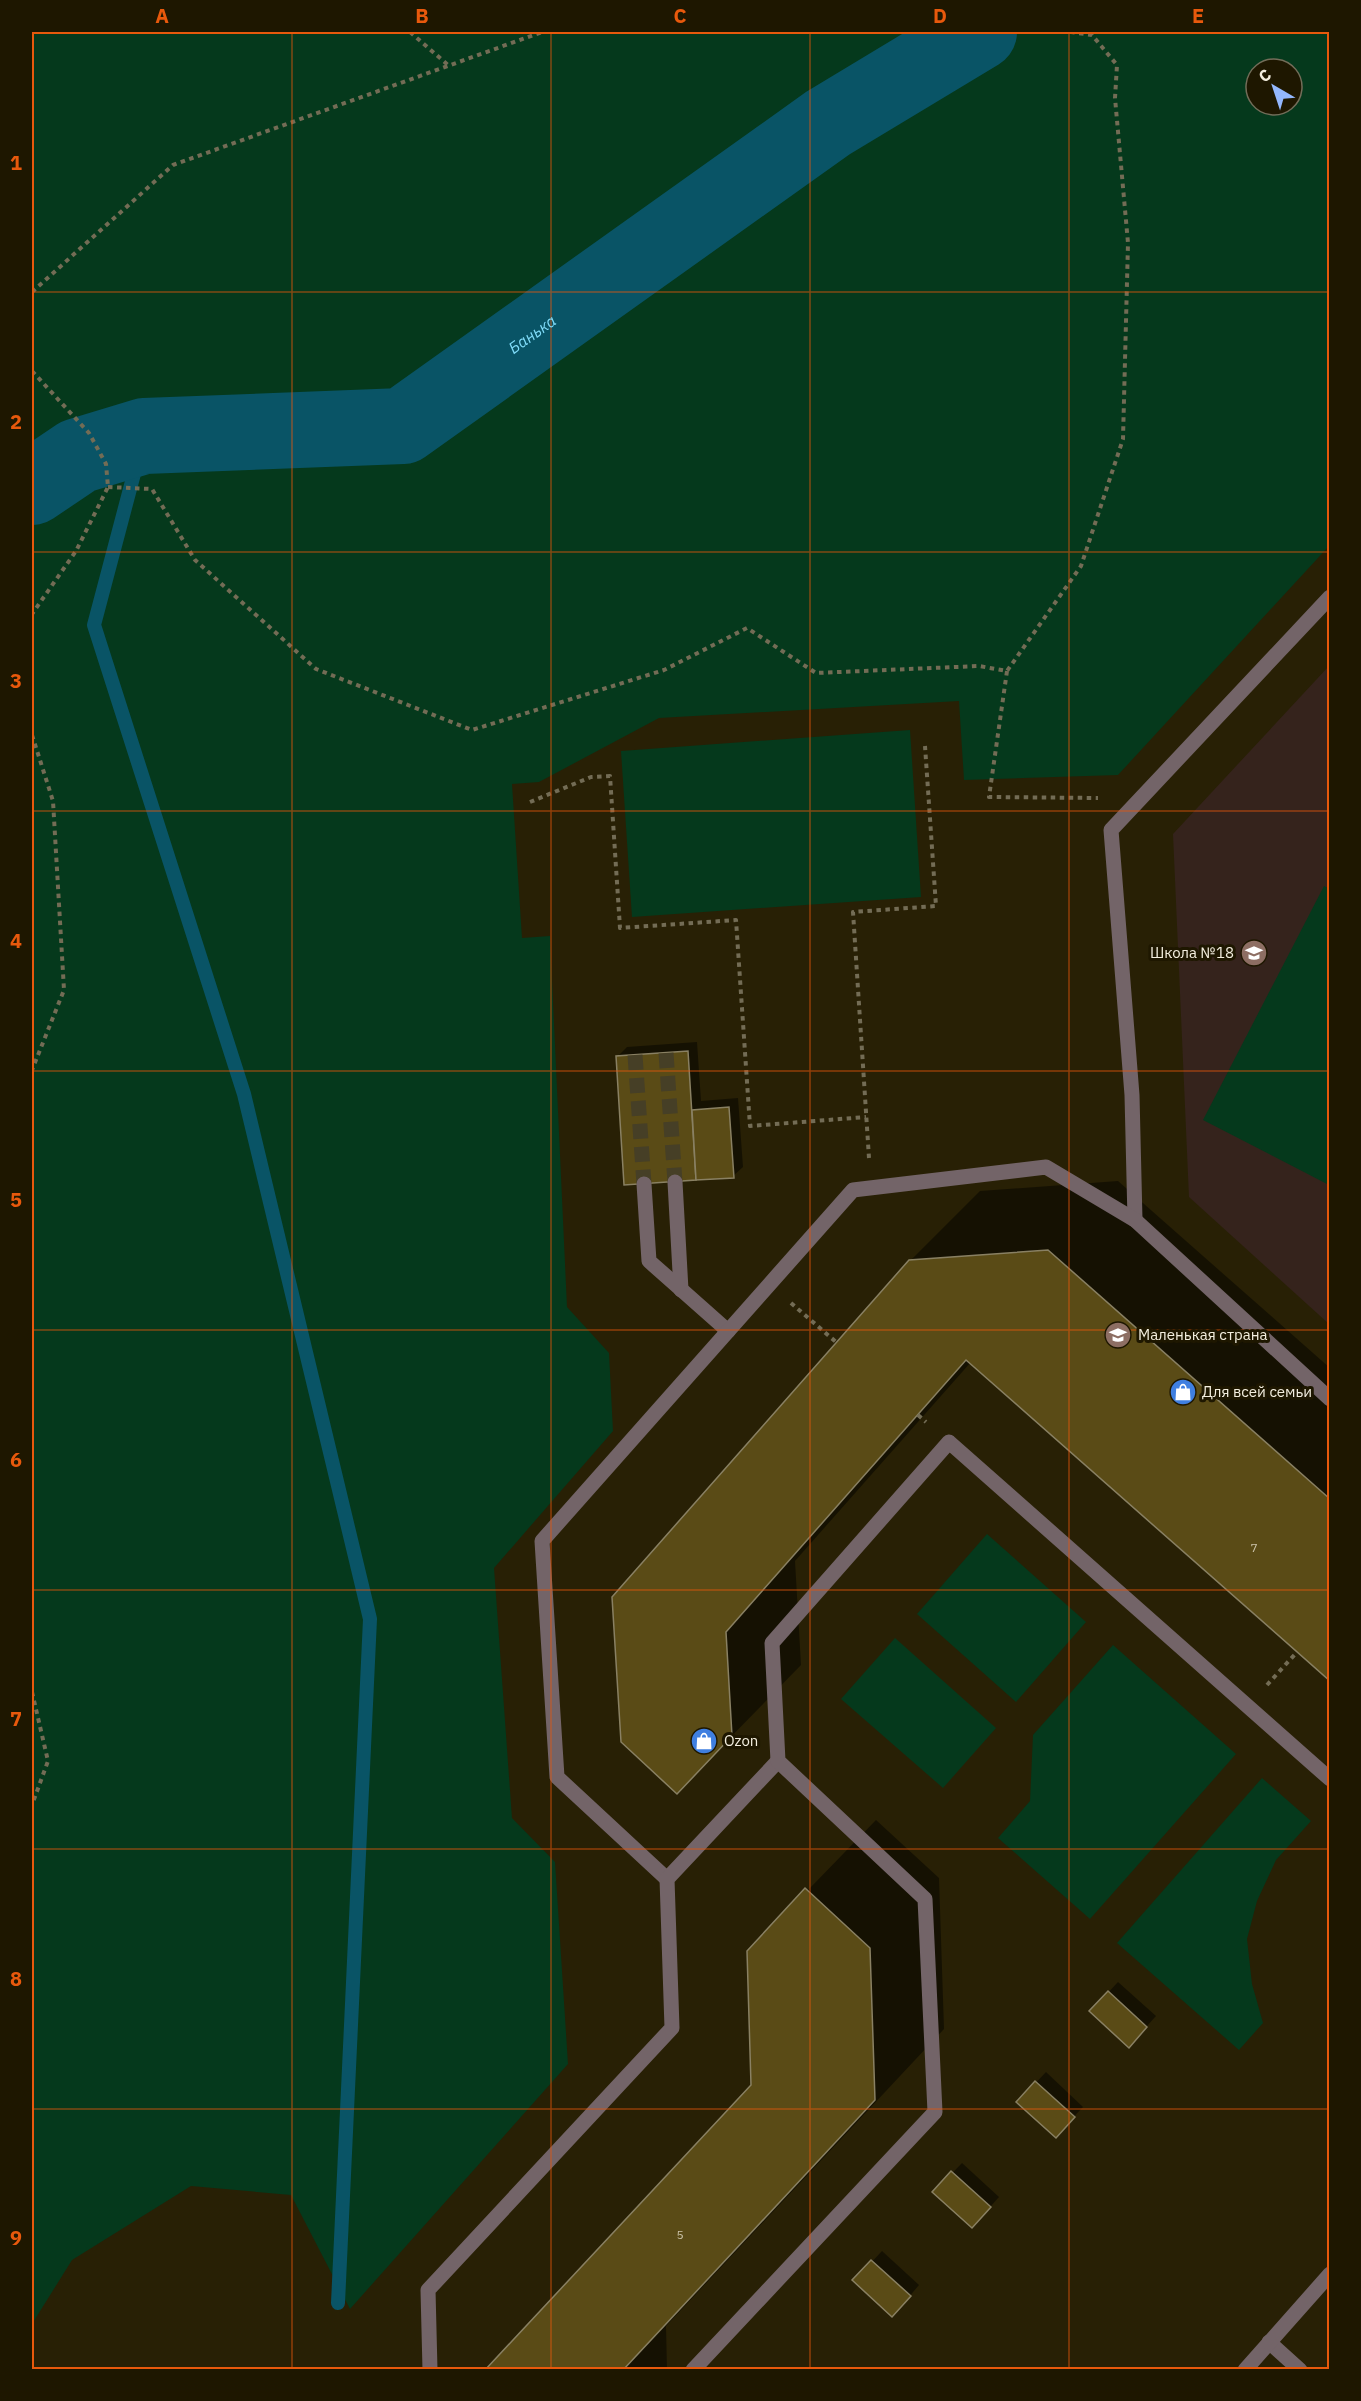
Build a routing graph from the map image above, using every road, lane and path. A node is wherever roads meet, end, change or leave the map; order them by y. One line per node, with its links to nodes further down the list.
1 (410, 32): 4 (path)
2 (542, 32): 4 (path)
3 (1071, 32): 10 (path)
4 (448, 65): 5 (path)
5 (32, 292)
6 (32, 371): 7 (path)
7 (108, 487): 9 (path); 10 (path)
8 (1329, 597): 13 (street)
9 (32, 614)
10 (1007, 671): 13 (path)
11 (32, 735): 15 (path)
12 (925, 746): 16 (path)
13 (1141, 798): 20 (street)
14 (530, 802): 16 (path)
15 (32, 1070)
16 (866, 1117): 19 (path)
17 (675, 1182): 22 (street)
18 (644, 1184): 22 (street)
19 (871, 1189): 20 (street); 21 (street)
20 (1135, 1220): 25 (street)
21 (770, 1284): 23 (street); 24 (path)
22 (681, 1290): 23 (street)
23 (728, 1331): 32 (street)
24 (836, 1342)
25 (1329, 1399)
26 (1297, 1652): 28 (path)
27 (32, 1692): 31 (path)
28 (1248, 1707): 29 (street); 30 (street)
29 (778, 1761): 32 (street); 36 (street)
30 (1329, 1779)
31 (32, 1805)
32 (667, 1880): 35 (street)
33 (1329, 2274): 34 (street)
34 (1269, 2342): 37 (street); 38 (street)
35 (430, 2370)
36 (693, 2370)
37 (1245, 2370)
38 (1300, 2370)

